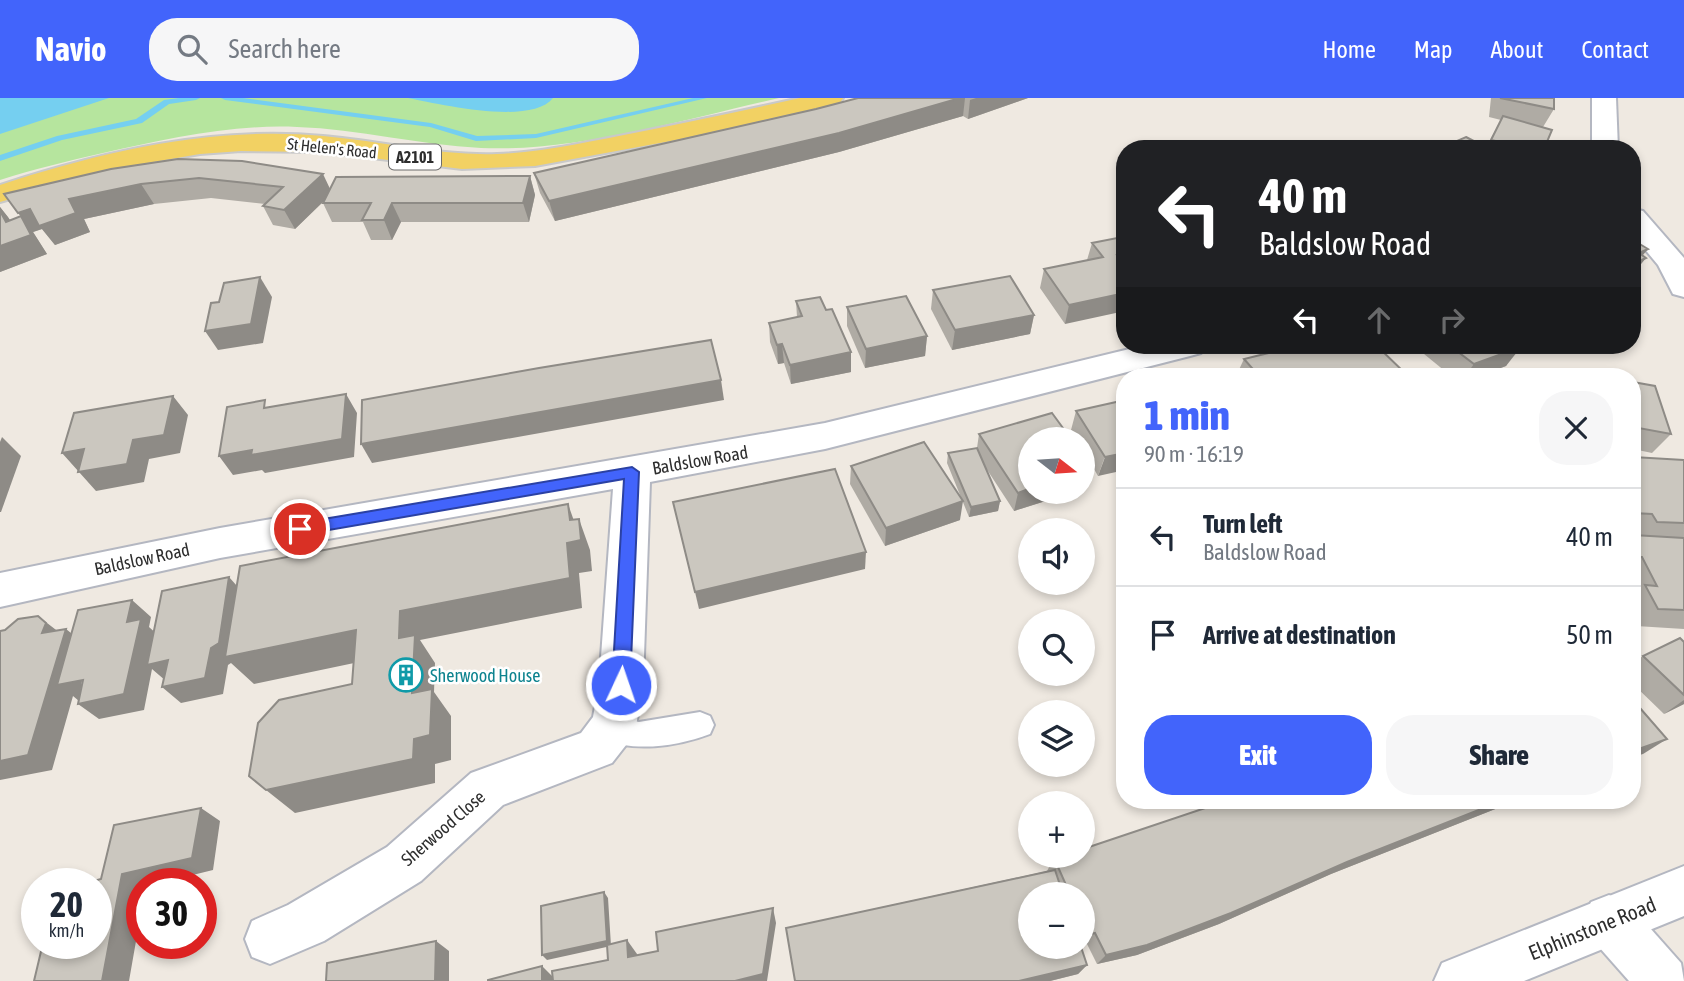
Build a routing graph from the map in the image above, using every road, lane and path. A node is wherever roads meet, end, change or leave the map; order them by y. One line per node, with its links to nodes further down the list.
1 (831, 98): 4 (main road, St Helen's Road / A2101)
2 (1604, 98): 3 (street)
3 (1605, 140)
4 (0, 194)
5 (1641, 226): 6 (street)
6 (1684, 287)
7 (1154, 354): 8 (street, Baldslow Road)
8 (632, 472): 9 (street, Baldslow Road); 11 (street)
9 (0, 590)
10 (700, 725): 11 (lane)
11 (610, 730): 14 (street, Sherwood Close)
12 (1684, 891): 13 (street, Elphinstone Road)
13 (1609, 920): 15 (street, Elphinstone Road); 16 (street)
14 (270, 939)
15 (1461, 981)
16 (1663, 981)

